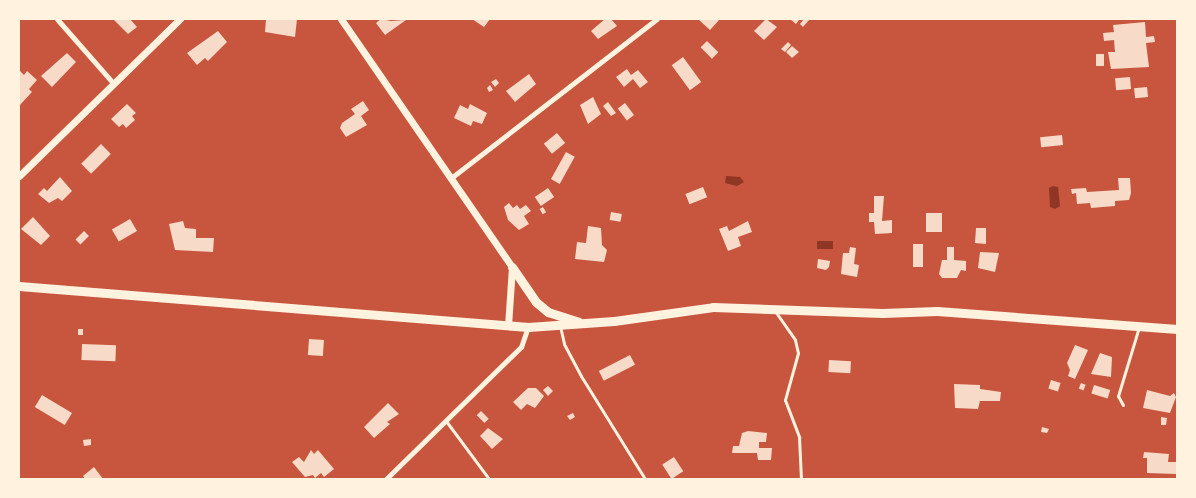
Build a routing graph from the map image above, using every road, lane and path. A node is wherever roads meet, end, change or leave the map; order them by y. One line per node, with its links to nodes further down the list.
1 (57, 19): 5 (street)
2 (180, 19): 5 (street)
3 (342, 19): 7 (street)
4 (657, 19): 7 (street)
5 (114, 83): 6 (street)
6 (19, 176)
7 (451, 178): 8 (street)
8 (512, 267): 11 (main road); 12 (street)
9 (19, 286): 12 (main road)
10 (774, 309): 11 (main road); 14 (main road); 22 (lane)
11 (585, 324): 13 (main road)
12 (508, 325): 15 (main road)
13 (560, 326): 15 (main road); 21 (lane)
14 (1140, 326): 16 (main road); 17 (lane)
15 (528, 327): 18 (street)
16 (1177, 329)
17 (1123, 405)
18 (446, 421): 19 (street); 20 (lane)
19 (386, 479)
20 (489, 479)
21 (645, 479)
22 (802, 479)

